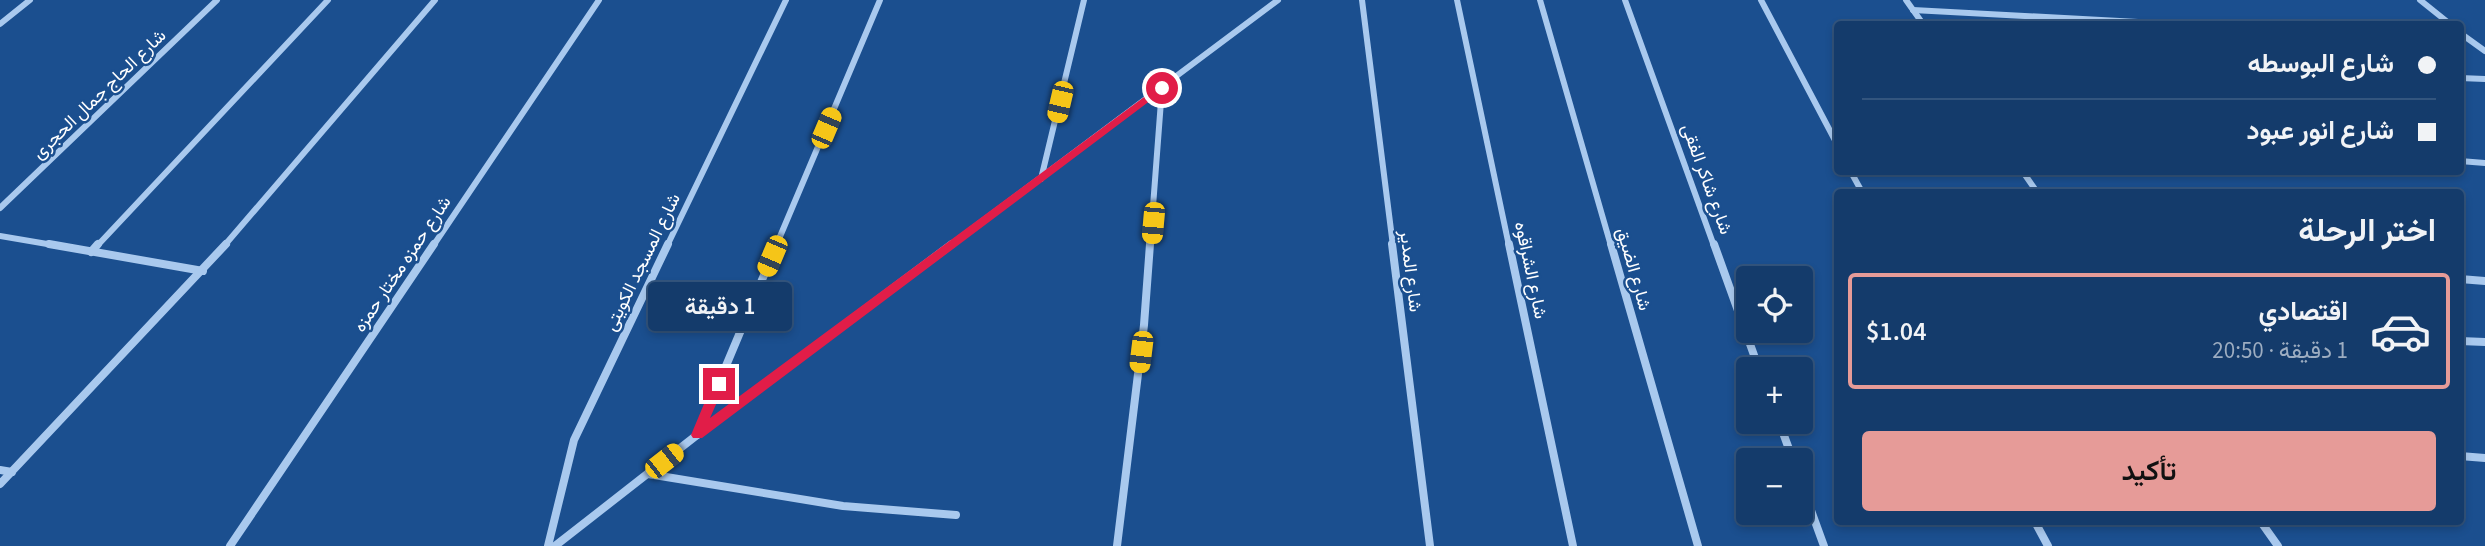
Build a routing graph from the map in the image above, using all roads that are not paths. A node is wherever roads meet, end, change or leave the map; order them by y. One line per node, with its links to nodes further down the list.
1 (30, 0): 21 (street)
2 (218, 0): 33 (street, شارع الحاج جمال الحجرى)
3 (328, 0): 35 (street)
4 (435, 0): 36 (street)
5 (599, 0): 53 (street, شارع حمزه مختار حمزه)
6 (786, 0): 54 (street, شارع المسجد الكويتى)
7 (880, 0): 42 (street)
8 (1084, 0): 32 (street)
9 (1278, 0): 28 (street)
10 (1362, 0): 57 (street, شارع المدير)
11 (1457, 0): 58 (street, شارع الشراقوه)
12 (1540, 0): 59 (street, شارع الضيق)
13 (1625, 0): 41 (street, شارع شاكر الفقى)
14 (1761, 0): 29 (street)
15 (1906, 0): 17 (street)
16 (2420, 0): 20 (street)
17 (1913, 10): 18 (street); 19 (street)
18 (1921, 21)
19 (2119, 21)
20 (2446, 21)
21 (0, 24)
22 (2464, 36): 24 (street)
23 (2464, 40): 24 (street)
24 (2470, 41): 25 (street)
25 (2485, 49)
26 (2464, 78): 27 (street)
27 (2485, 79)
28 (1162, 88): 32 (street); 56 (street)
29 (1834, 138)
30 (2464, 161): 31 (street)
31 (2485, 163)
32 (1041, 179): 42 (street)
33 (0, 208)
34 (0, 236): 35 (street)
35 (91, 252): 36 (street)
36 (203, 271): 46 (street)
37 (2464, 279): 38 (street)
38 (2485, 281)
39 (2464, 341): 40 (street)
40 (2485, 342)
41 (1755, 357)
42 (697, 435): 47 (street)
43 (2464, 456): 44 (street)
44 (2485, 458)
45 (0, 470): 46 (street)
46 (12, 472): 48 (street)
47 (648, 474): 49 (street); 55 (street)
48 (0, 484)
49 (956, 515)
50 (1813, 516): 60 (street)
51 (2037, 525): 61 (street)
52 (2263, 525): 62 (street)
53 (230, 546)
54 (548, 546)
55 (555, 546)
56 (1117, 546)
57 (1430, 546)
58 (1573, 546)
59 (1698, 546)
60 (1824, 546)
61 (2048, 546)
62 (2278, 546)

